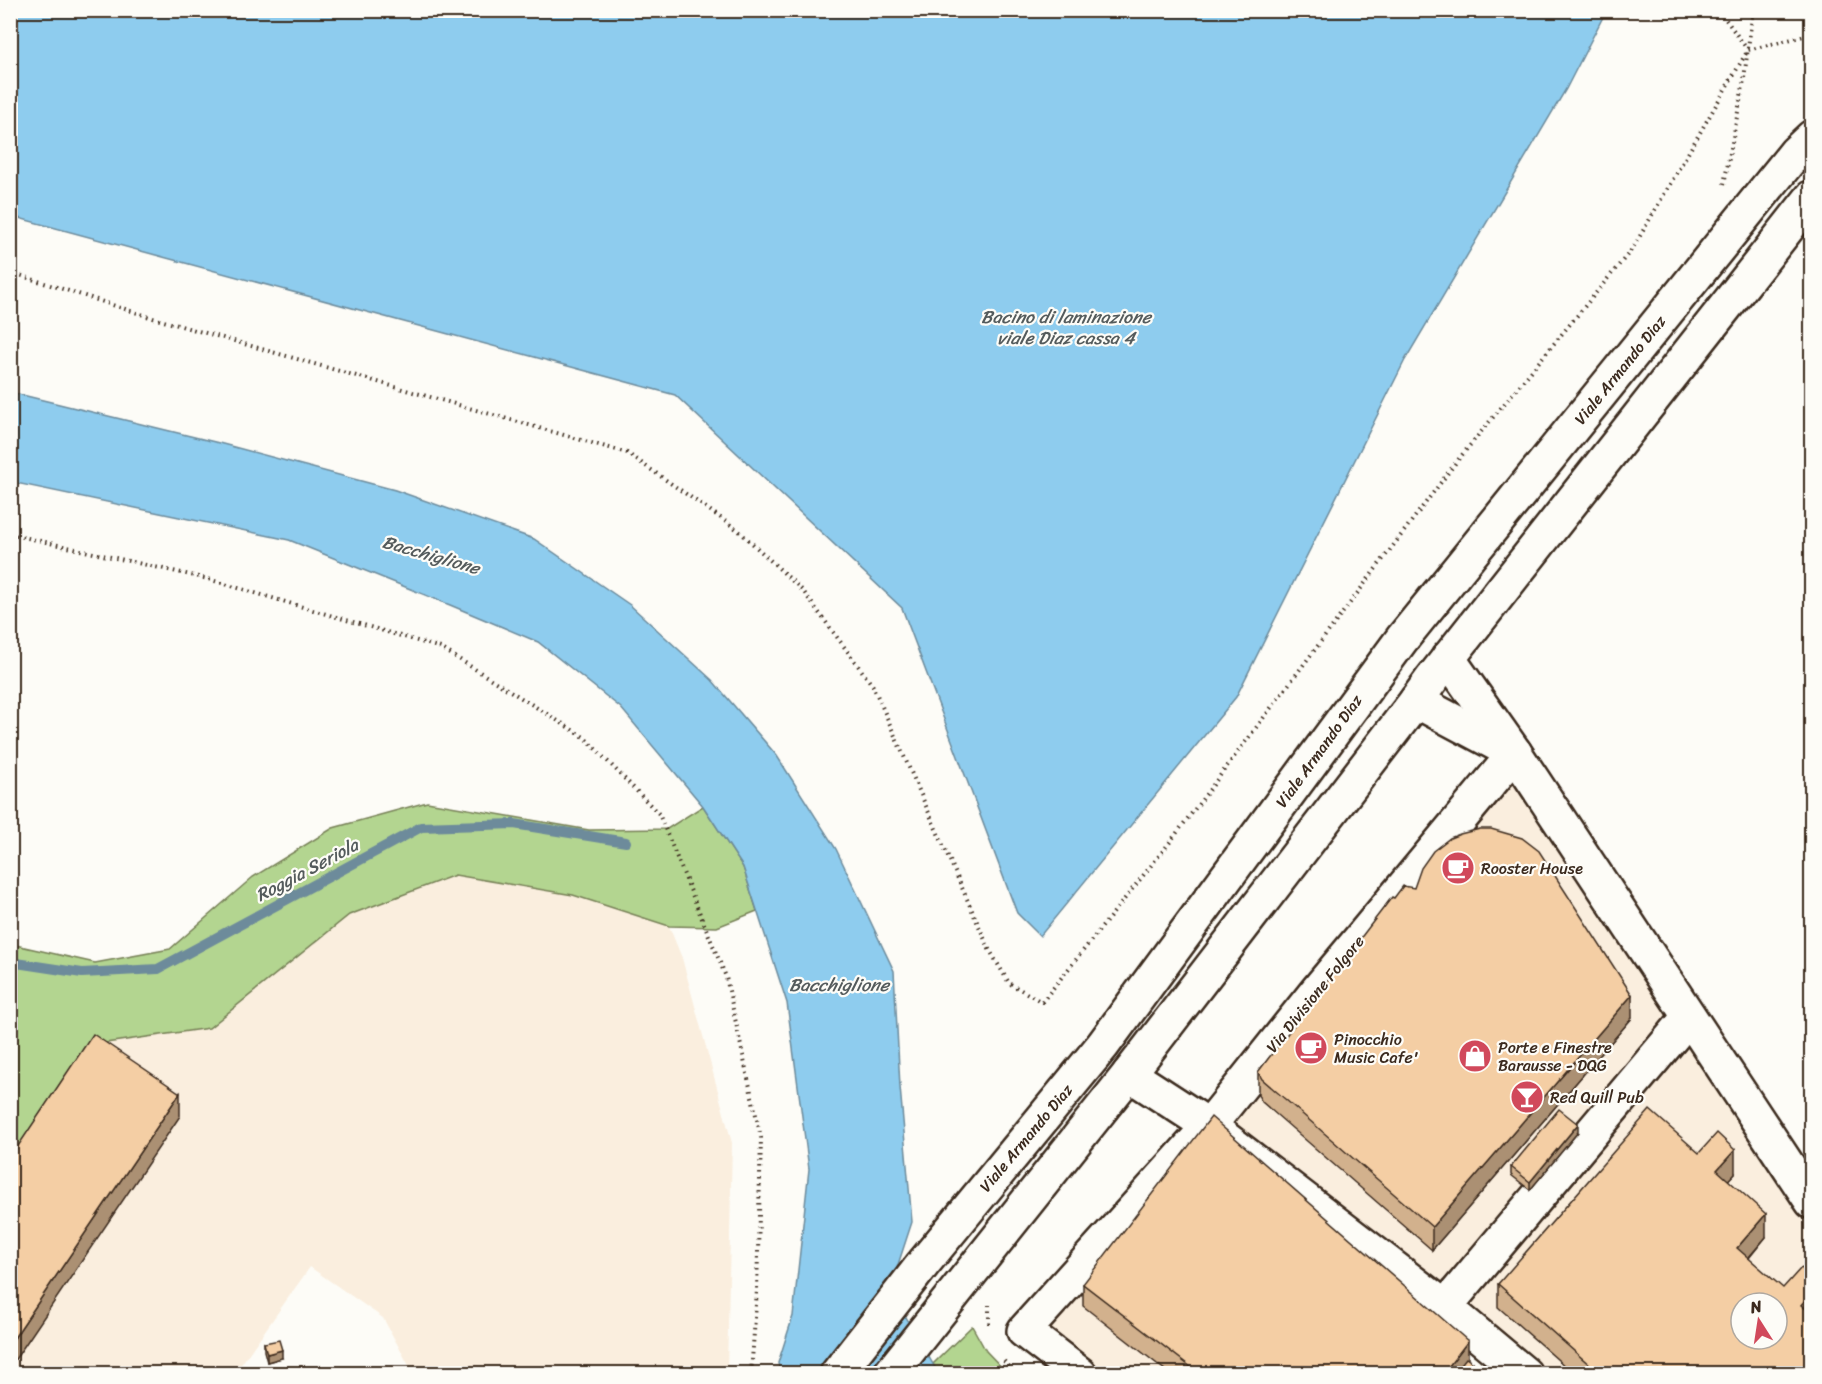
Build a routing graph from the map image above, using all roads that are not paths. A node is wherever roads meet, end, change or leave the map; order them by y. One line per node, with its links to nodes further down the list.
1 (1812, 137): 11 (main road, Viale Armando Diaz)
2 (1812, 196): 3 (main road)
3 (1448, 658): 4 (main road); 5 (main road)
4 (1416, 701): 5 (main road); 7 (main road)
5 (1515, 753): 6 (main road); 8 (main road, Via Divisione Folgore)
6 (1689, 1017): 9 (main road); 10 (main road)
7 (1129, 1074): 8 (main road); 12 (main road)
8 (1209, 1126): 10 (main road); 13 (main road, Via Divisione Folgore)
9 (1812, 1202)
10 (1445, 1307): 14 (main road)
11 (837, 1374)
12 (890, 1374)
13 (1080, 1374)
14 (1525, 1374)

